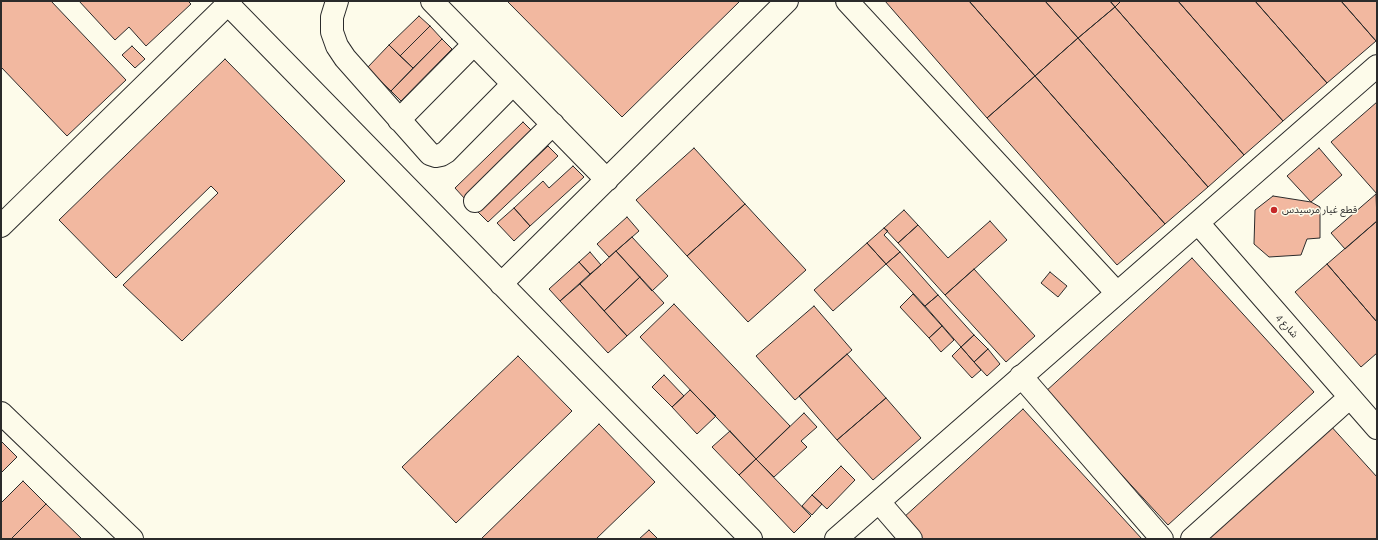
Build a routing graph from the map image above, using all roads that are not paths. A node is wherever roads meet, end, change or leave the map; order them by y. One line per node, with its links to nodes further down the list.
1 (337, 1): 9 (street)
2 (432, 1): 6 (street)
3 (787, 1): 11 (street)
4 (846, 1): 16 (street)
5 (230, 3): 14 (street); 15 (street)
6 (474, 44): 8 (street); 9 (street)
7 (1377, 66): 13 (street)
8 (513, 84): 9 (street); 10 (street)
9 (399, 120)
10 (553, 124): 11 (street); 12 (street)
11 (607, 180): 15 (street)
12 (474, 201)
13 (1198, 223): 16 (street); 18 (street, شارع 4)
14 (1, 226)
15 (501, 284): 23 (street)
16 (1117, 293): 17 (street)
17 (1021, 376): 21 (street); 26 (street)
18 (1350, 397): 20 (street, شارع 4); 27 (street)
19 (1, 412): 22 (street)
20 (1377, 428)
21 (879, 502): 24 (street); 25 (street)
22 (132, 539)
23 (750, 539)
24 (836, 539)
25 (911, 539)
26 (1162, 539)
27 (1192, 539)

